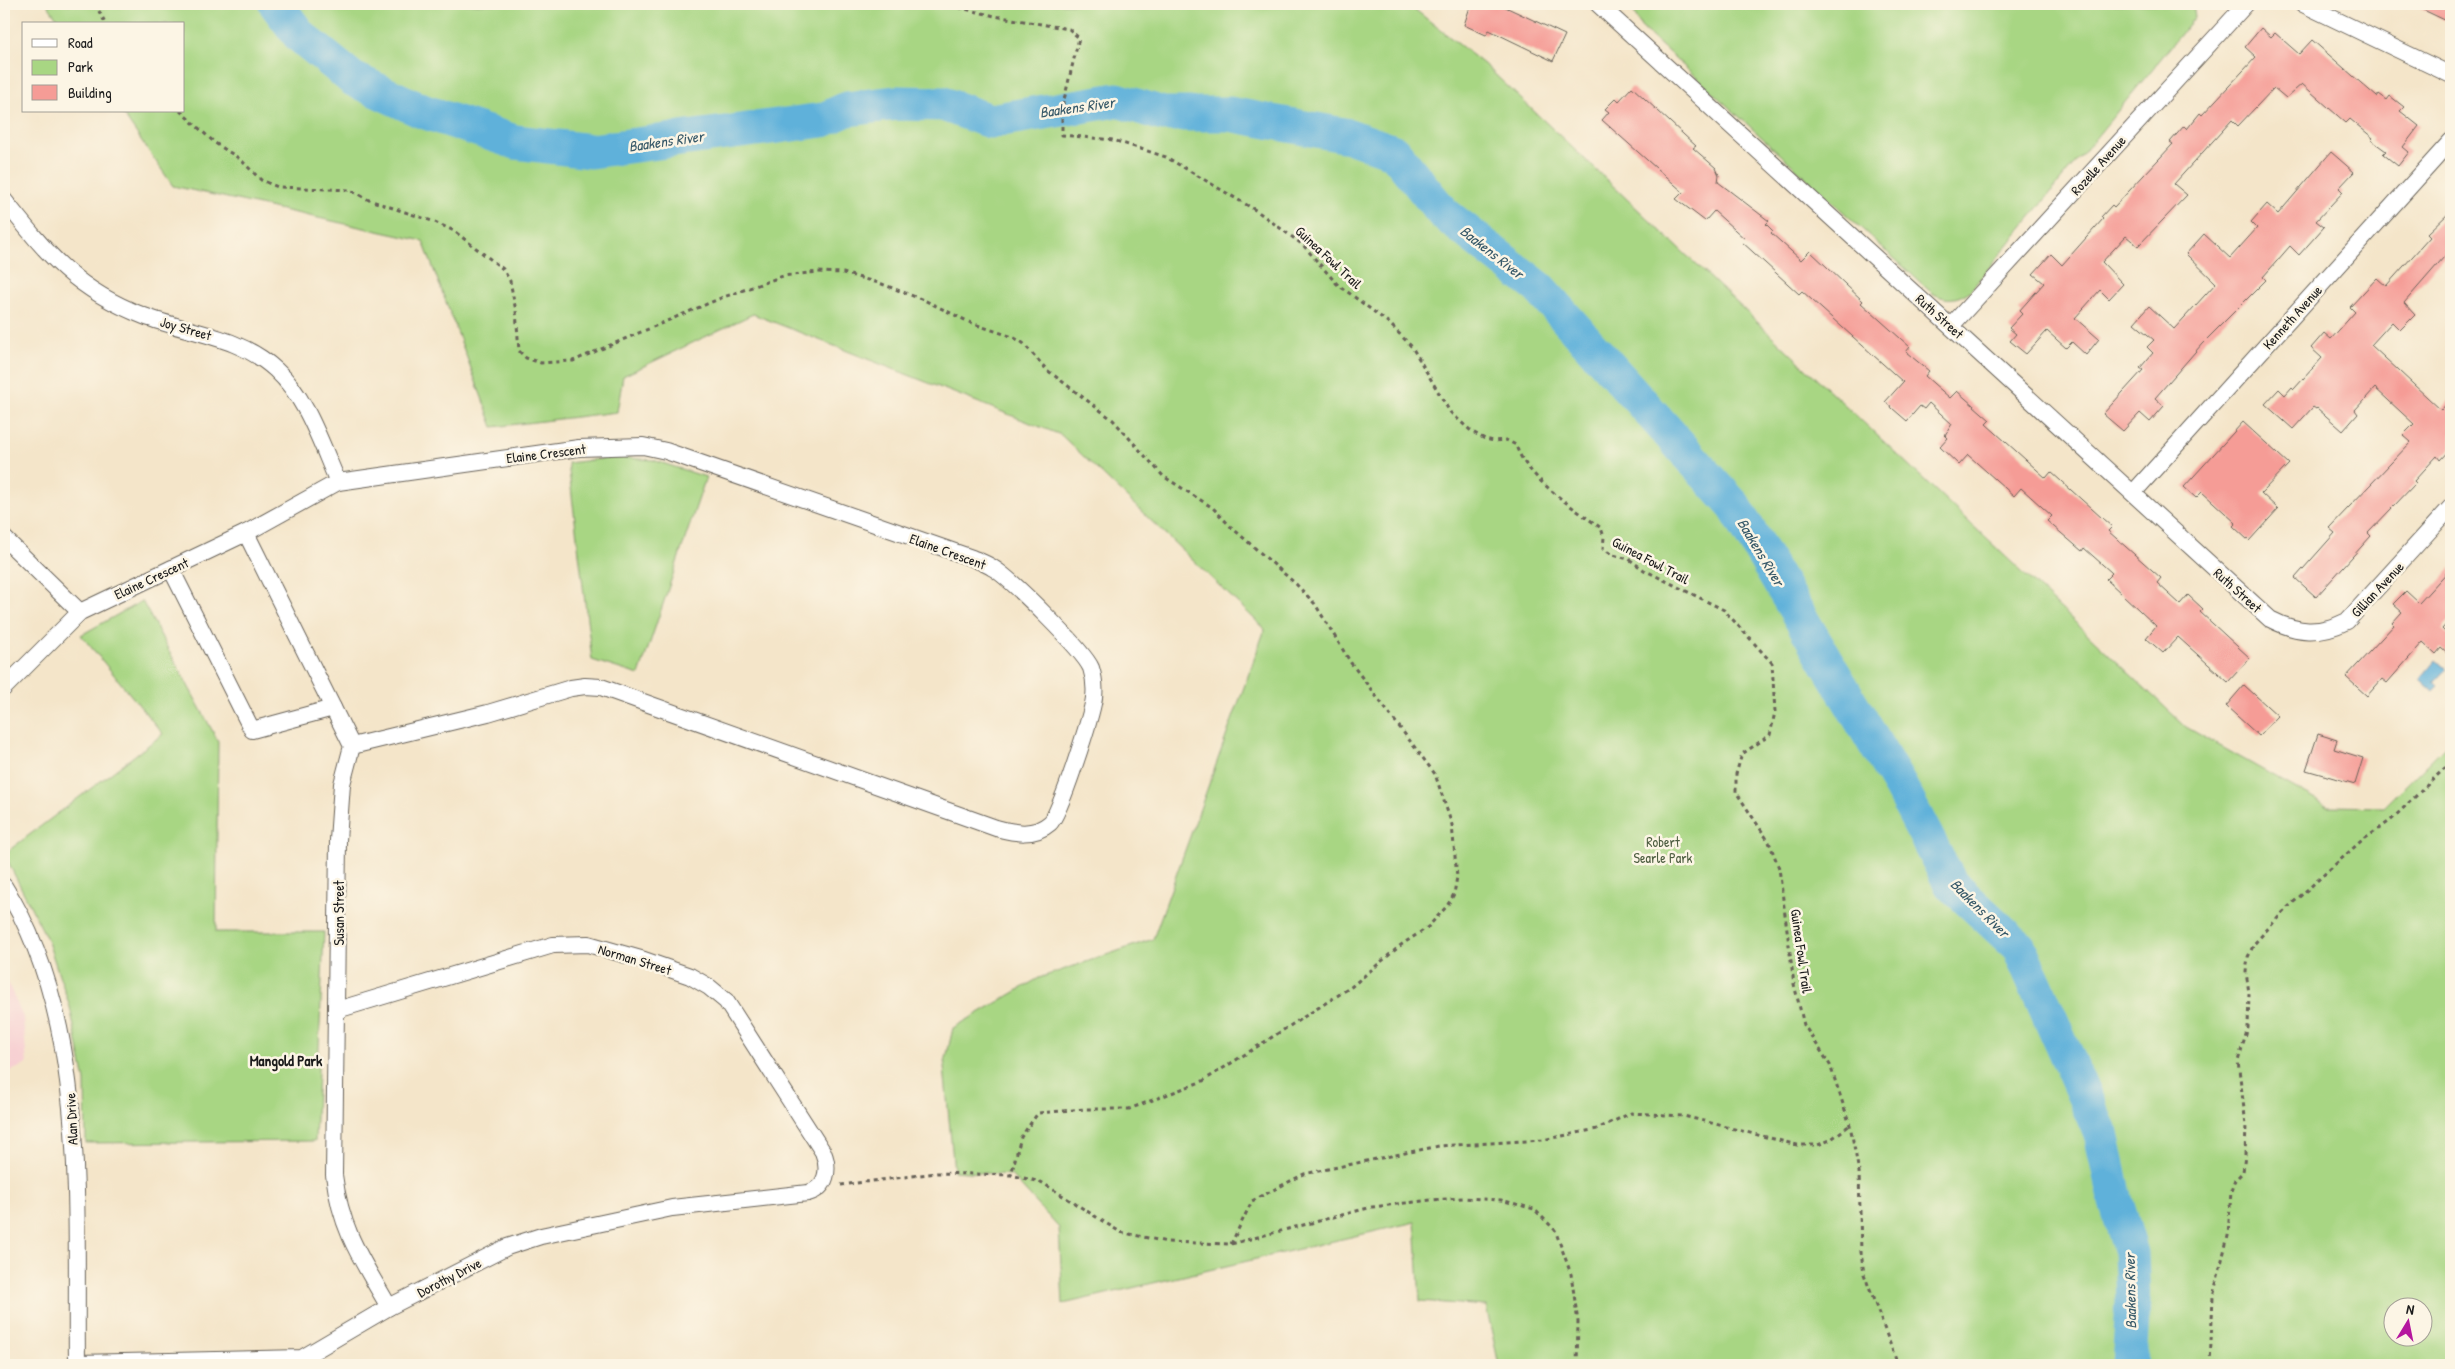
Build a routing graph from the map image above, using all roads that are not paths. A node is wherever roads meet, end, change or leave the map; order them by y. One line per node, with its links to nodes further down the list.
1 (1598, 4): 4 (street, Ruth Street)
2 (2246, 4): 8 (street, Rozelle Avenue)
3 (2303, 4): 5 (street)
4 (1613, 9): 8 (street, Ruth Street)
5 (2451, 75)
6 (2451, 142): 10 (street, Kenneth Avenue)
7 (4, 200): 9 (street, Joy Street)
8 (1951, 326): 10 (street, Ruth Street)
9 (338, 482): 12 (street, Elaine Crescent); 19 (street, Elaine Crescent)
10 (2133, 493): 16 (street, Ruth Street)
11 (2451, 507): 16 (street, Gillian Avenue)
12 (246, 533): 14 (street, Elaine Crescent); 18 (street)
13 (4, 538): 15 (street)
14 (170, 569): 15 (street, Elaine Crescent); 18 (street)
15 (80, 612): 17 (street, Elaine Crescent)
16 (2283, 626)
17 (4, 688)
18 (333, 708): 19 (street)
19 (352, 746): 21 (street, Susan Street)
20 (4, 886): 25 (street, Alan Drive)
21 (338, 1010): 22 (street, Norman Street); 23 (street, Susan Street)
22 (822, 1184): 23 (street, Dorothy Drive)
23 (389, 1308): 24 (street, Dorothy Drive)
24 (303, 1362): 25 (street, Dorothy Drive)
25 (77, 1364)

